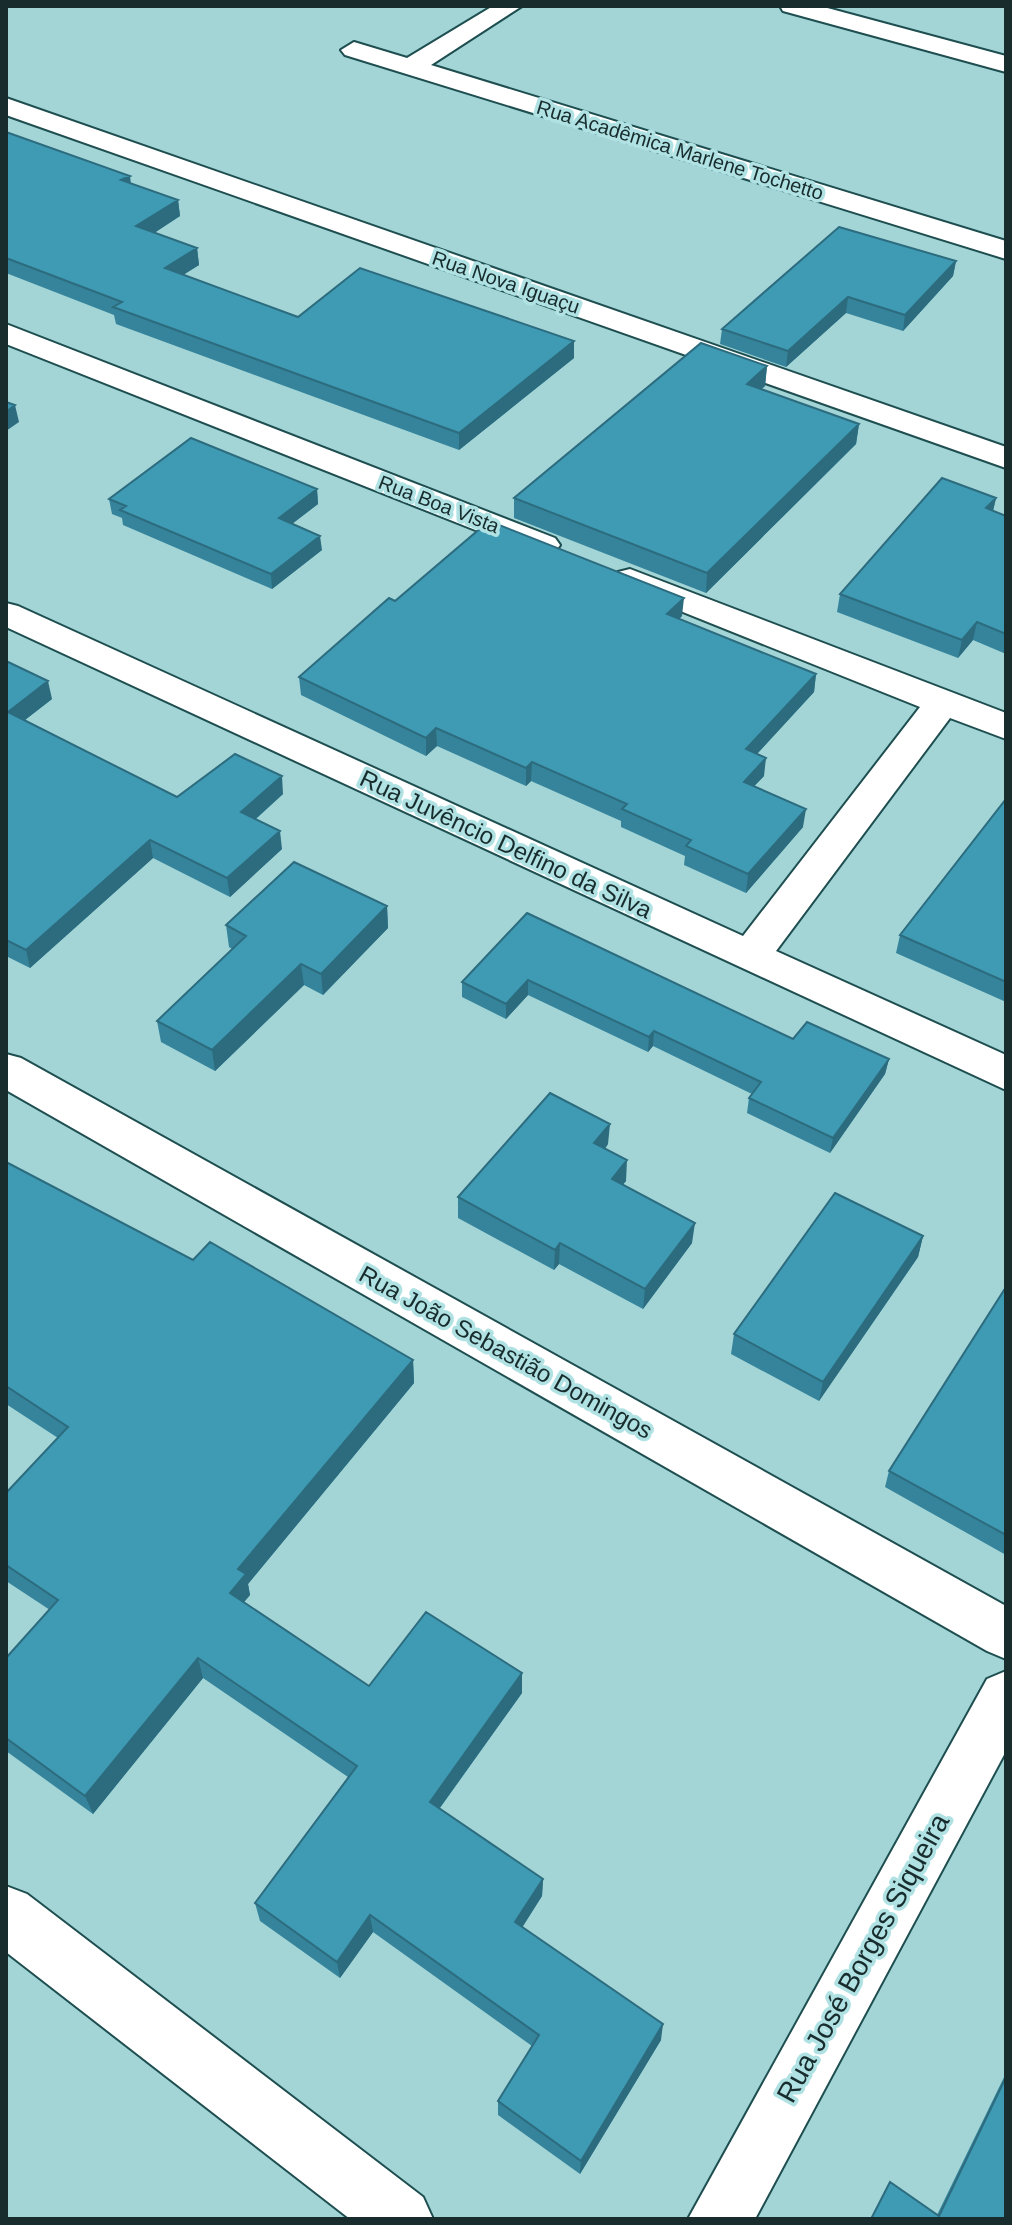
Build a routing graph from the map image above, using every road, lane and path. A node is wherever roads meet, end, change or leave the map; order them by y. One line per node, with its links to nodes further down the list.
1 (510, 6): 5 (street)
2 (792, 6): 4 (street)
3 (354, 50): 5 (street, Rua Acadêmica Marlene Tochetto)
4 (1006, 64)
5 (411, 67): 7 (street, Rua Acadêmica Marlene Tochetto)
6 (6, 106): 9 (street, Rua Nova Iguaçu)
7 (1006, 250)
8 (6, 333): 11 (street, Rua Boa Vista)
9 (1006, 458)
10 (6, 614): 13 (street, Rua Juvêncio Delfino da Silva)
11 (943, 702): 12 (street, Rua Boa Vista); 13 (street)
12 (1006, 727)
13 (750, 956): 15 (street, Rua Juvêncio Delfino da Silva)
14 (6, 1070): 16 (street, Rua João Sebastião Domingos)
15 (1006, 1074)
16 (1006, 1634)
17 (1006, 1697): 20 (street, Rua José Borges Siqueira)
18 (6, 1915): 19 (street)
19 (401, 2219)
20 (720, 2219)

